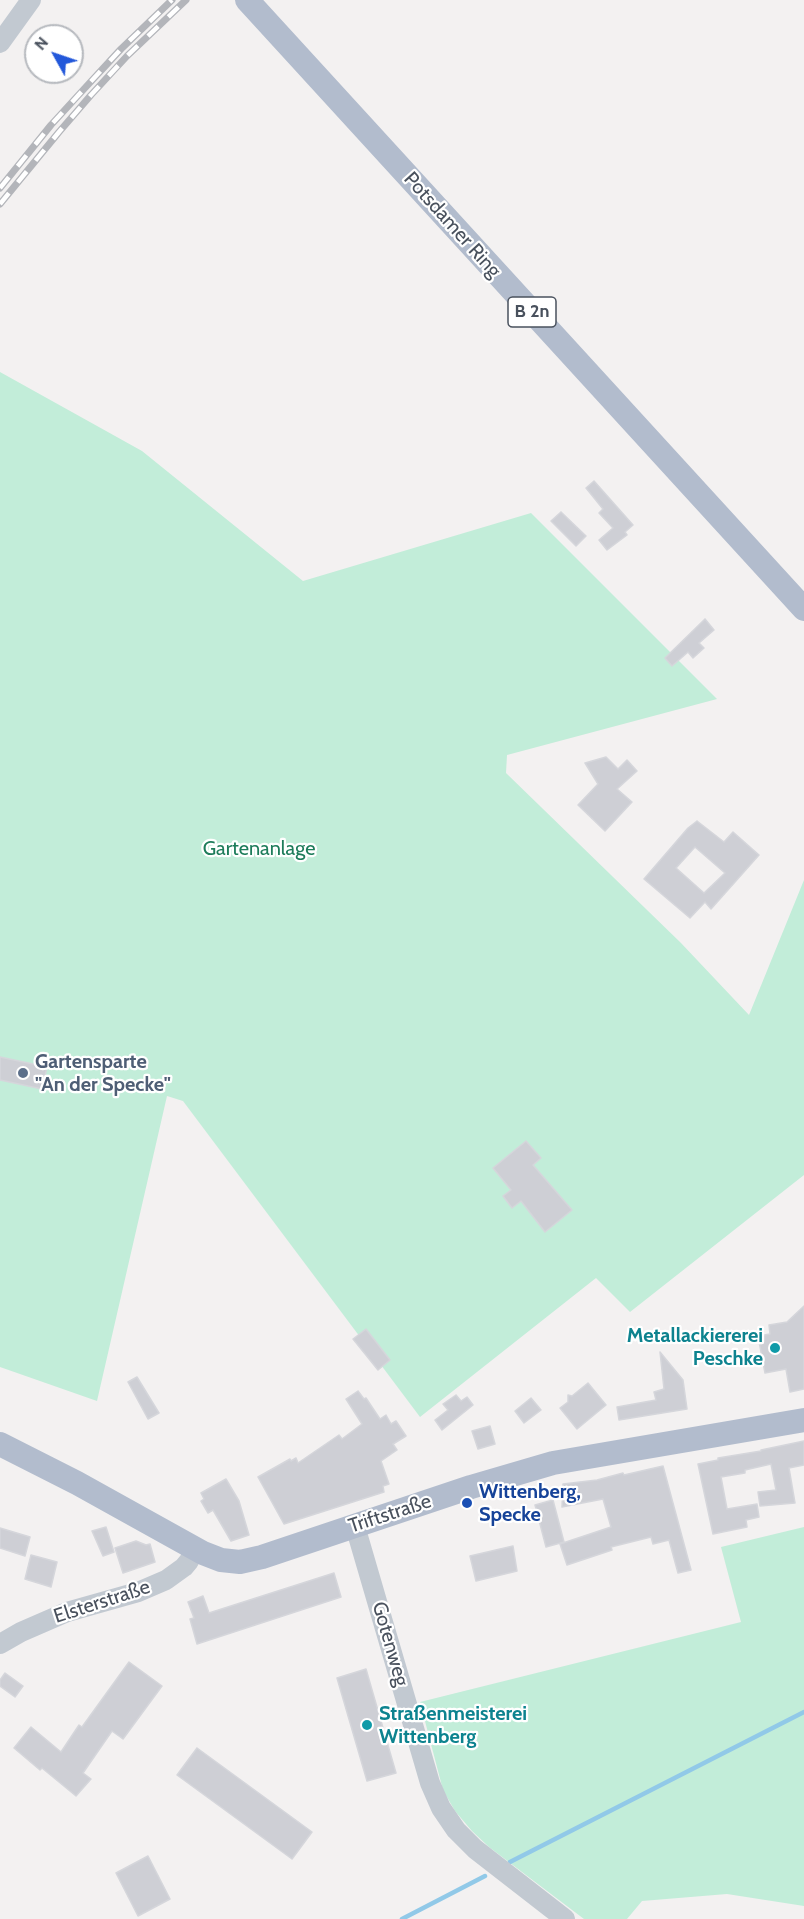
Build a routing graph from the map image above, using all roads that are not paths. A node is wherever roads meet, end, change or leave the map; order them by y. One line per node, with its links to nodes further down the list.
1 (31, 0): 3 (street)
2 (254, 8): 4 (main road, Potsdamer Ring / B 2n)
3 (0, 43)
4 (804, 609)
5 (804, 1420): 7 (main road, Triftstraße)
6 (0, 1443): 8 (main road, Triftstraße)
7 (355, 1526): 8 (main road, Triftstraße); 10 (street, Gotenweg)
8 (194, 1549): 9 (street, Elsterstraße)
9 (0, 1644)
10 (565, 1919)

